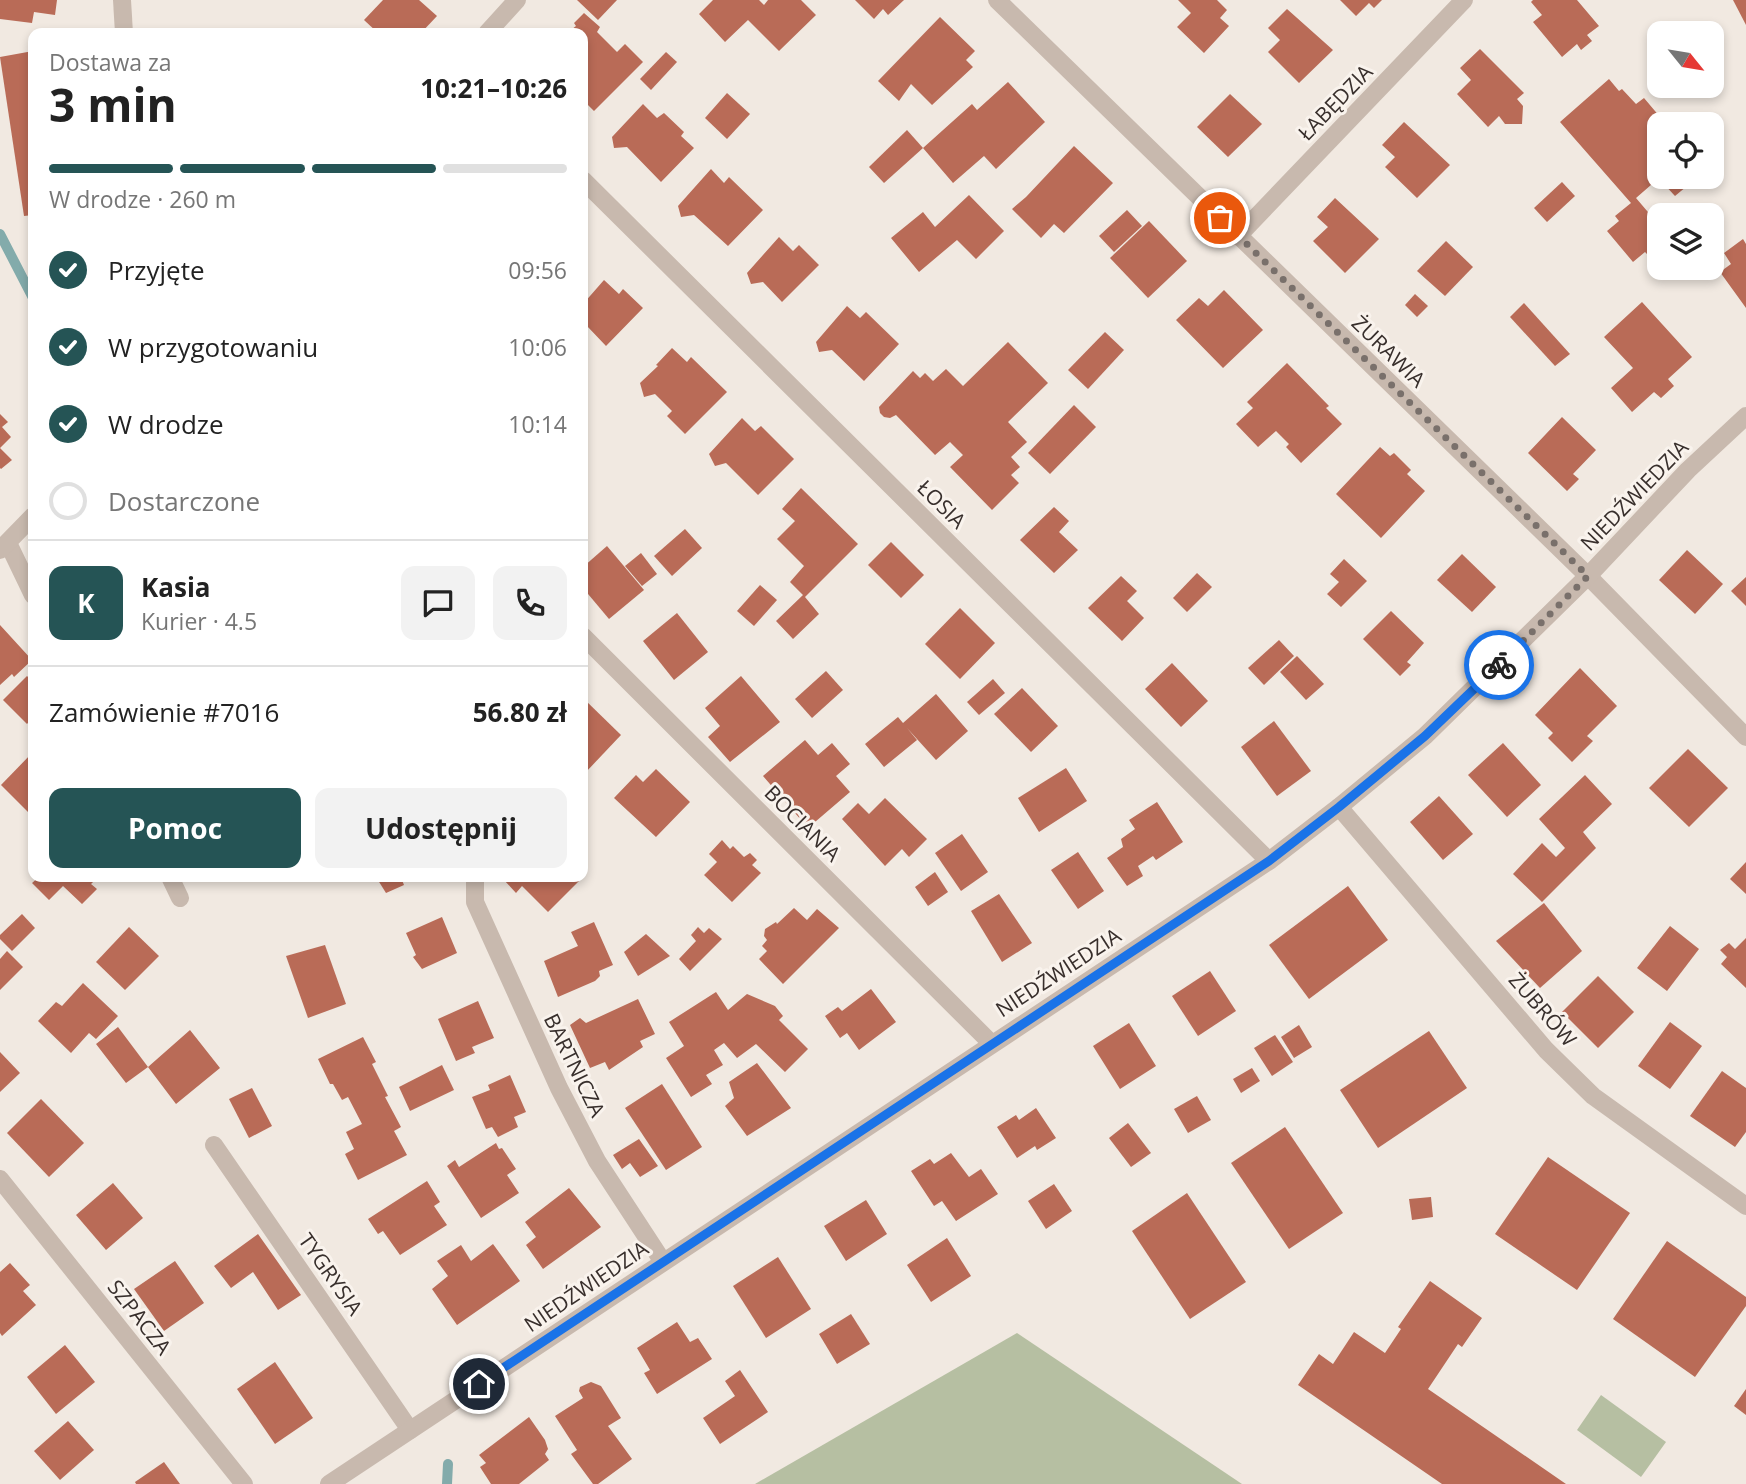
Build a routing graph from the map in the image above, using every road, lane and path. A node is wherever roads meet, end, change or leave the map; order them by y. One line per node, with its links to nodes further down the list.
1 (122, 0): 5 (street)
2 (517, 0): 6 (street)
3 (997, 0): 8 (street, ŻURAWIA)
4 (1464, 0): 8 (street, ŁABĘDZIA)
5 (124, 28)
6 (492, 28)
7 (588, 185): 17 (street, ŁOSIA)
8 (1238, 236): 12 (street, ŻURAWIA)
9 (1746, 416): 12 (street, NIEDŹWIEDZIA)
10 (28, 521): 11 (street)
11 (4, 546): 13 (street)
12 (1588, 576): 15 (street, ŻURAWIA); 16 (street, NIEDŹWIEDZIA)
13 (28, 587)
14 (588, 641): 21 (street, BOCIANIA)
15 (1746, 737)
16 (1339, 807): 17 (street, NIEDŹWIEDZIA); 24 (street, ŻUBRÓW)
17 (1269, 861): 21 (street, NIEDŹWIEDZIA)
18 (172, 882): 20 (street)
19 (475, 882): 25 (street, BARTNICZA)
20 (180, 898)
21 (991, 1043): 25 (street, NIEDŹWIEDZIA)
22 (214, 1145): 26 (street, TYGRYSIA)
23 (0, 1179): 27 (street, SZPACZA)
24 (1746, 1206)
25 (663, 1262): 26 (street, NIEDŹWIEDZIA)
26 (410, 1430): 28 (street, NIEDŹWIEDZIA)
27 (244, 1484)
28 (329, 1484)

